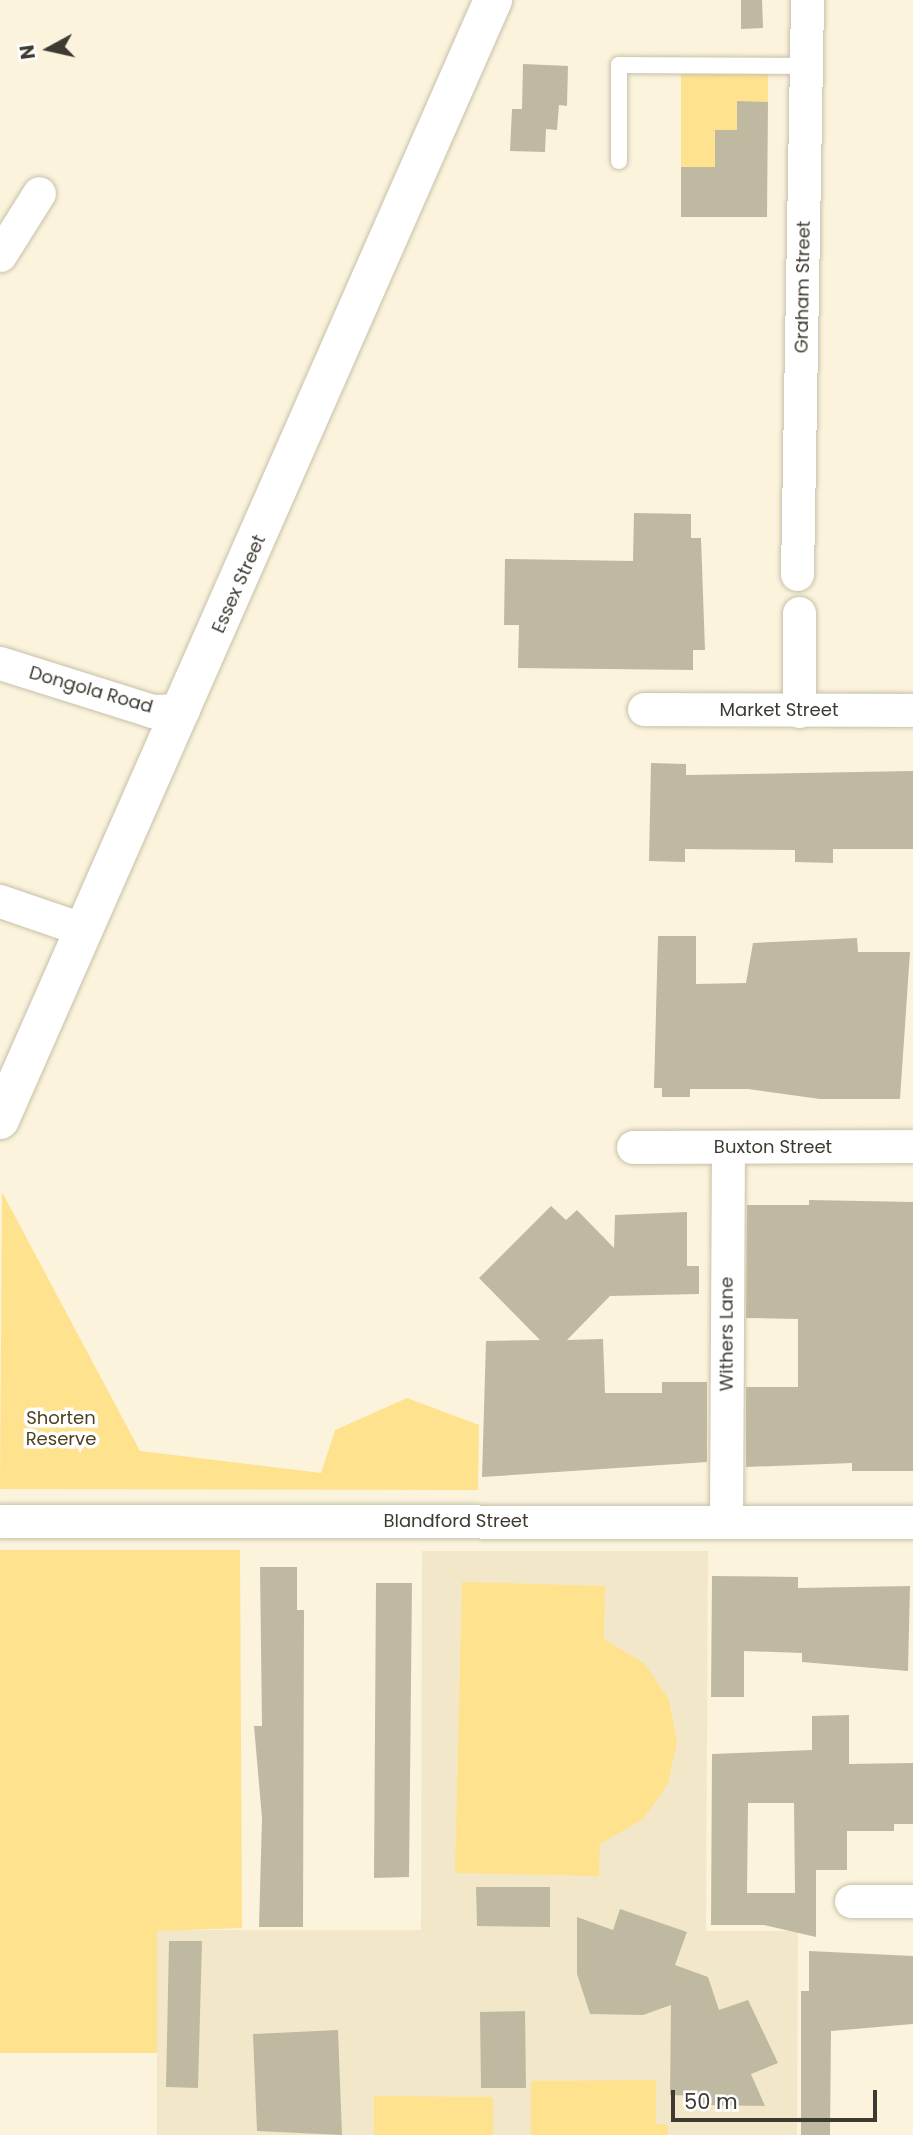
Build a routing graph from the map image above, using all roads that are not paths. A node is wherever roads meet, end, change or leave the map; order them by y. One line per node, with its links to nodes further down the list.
1 (494, 0): 4 (street, Essex Street)
2 (502, 0): 4 (street, Essex Street)
3 (807, 0): 5 (street, Graham Street)
4 (476, 48): 13 (street, Essex Street)
5 (806, 66): 6 (lane); 9 (street, Graham Street)
6 (619, 161)
7 (39, 193): 8 (street)
8 (0, 255)
9 (797, 574)
10 (799, 613): 15 (street)
11 (0, 663): 13 (street, Dongola Road)
12 (644, 709): 15 (street, Market Street)
13 (183, 710): 17 (street, Essex Street)
14 (913, 710): 15 (street, Market Street)
15 (799, 711)
16 (0, 901): 17 (street)
17 (84, 930): 18 (street, Essex Street)
18 (0, 1120)
19 (913, 1146): 21 (street, Buxton Street)
20 (633, 1147): 21 (street, Buxton Street)
21 (728, 1147): 23 (street, Withers Lane)
22 (0, 1521): 23 (street, Blandford Street)
23 (726, 1522): 24 (street, Blandford Street)
24 (913, 1522)
25 (851, 1901): 26 (street)
26 (913, 1901)

